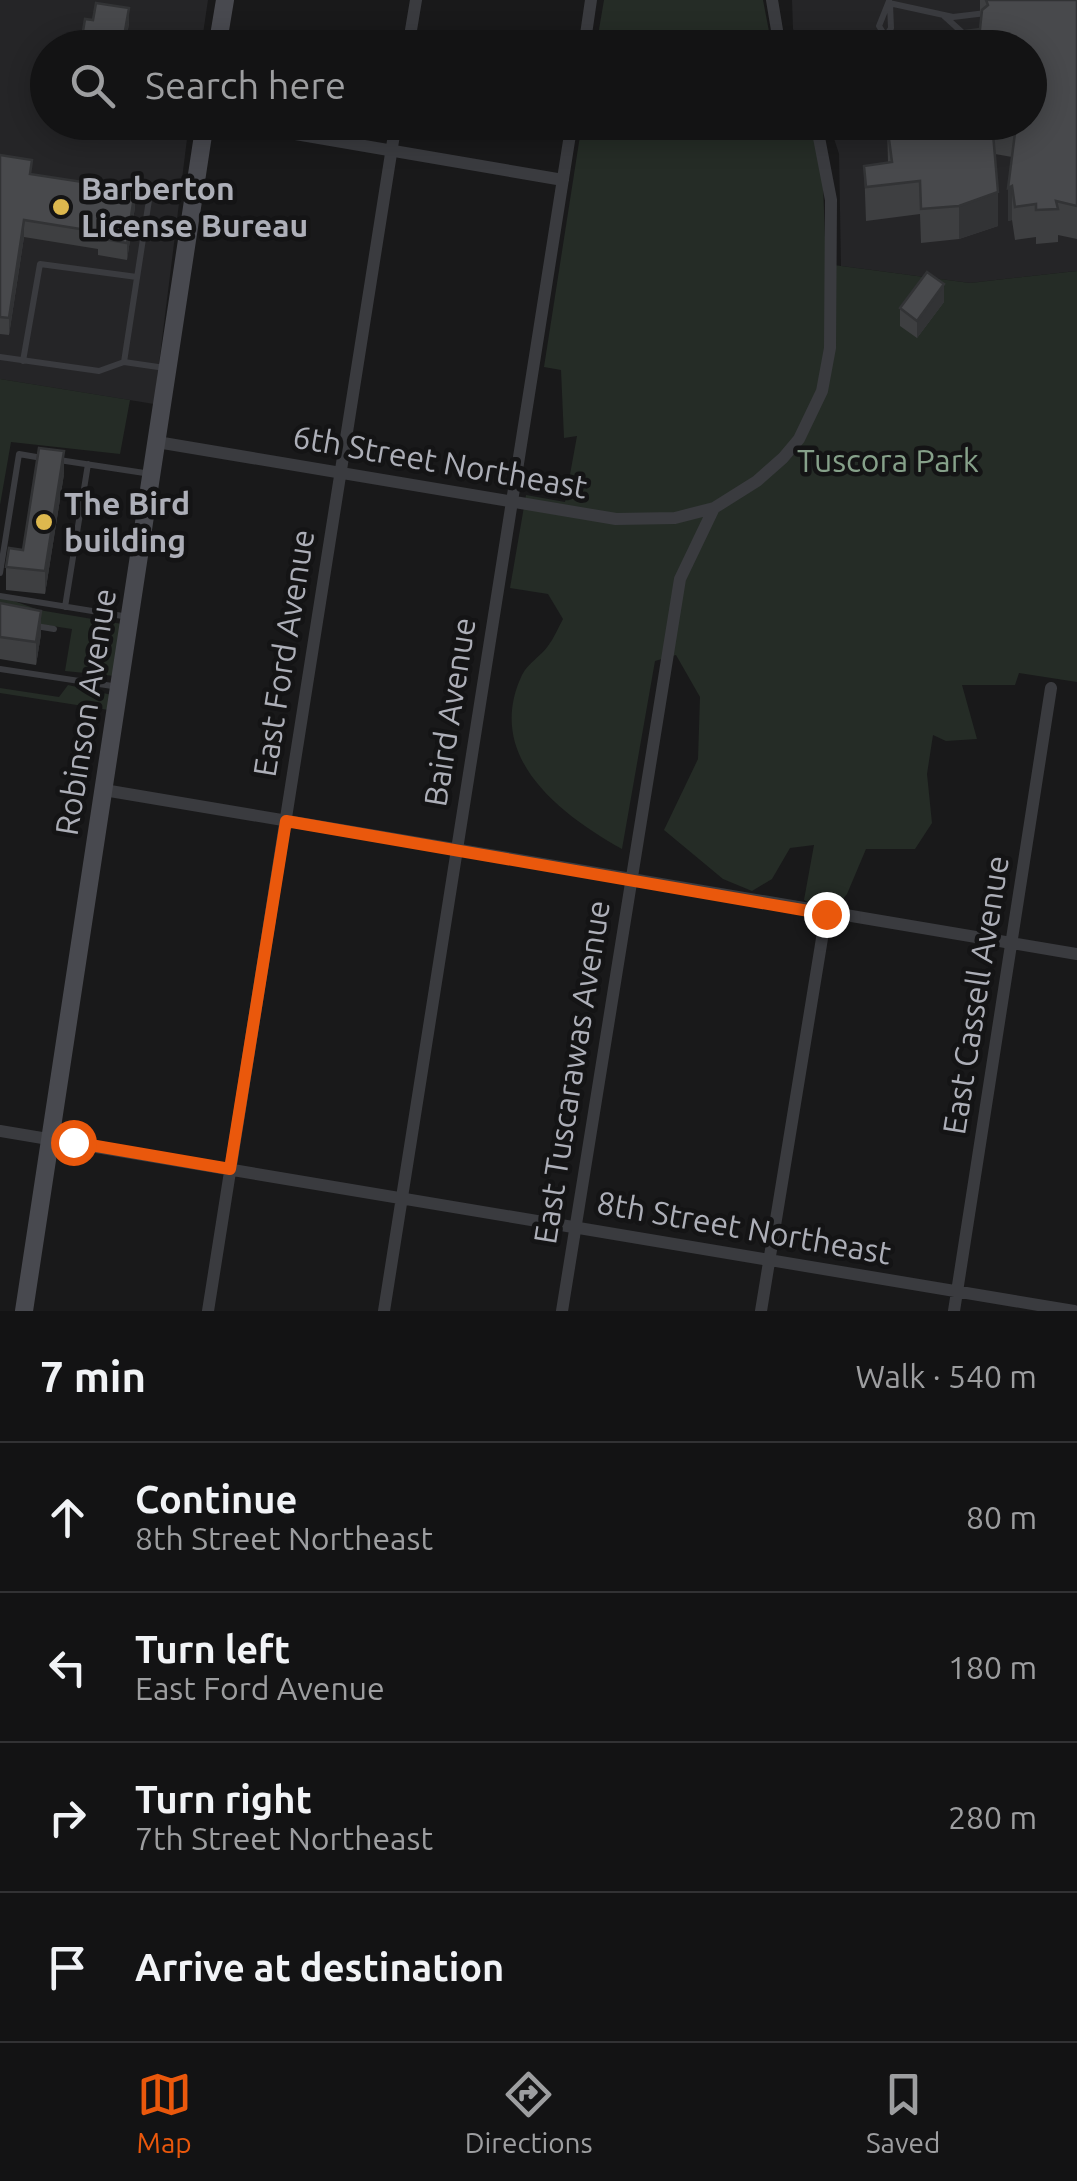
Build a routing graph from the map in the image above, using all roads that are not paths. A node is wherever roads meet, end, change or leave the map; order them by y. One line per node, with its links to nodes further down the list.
1 (225, 0): 8 (main road)
2 (416, 0): 9 (street)
3 (591, 0): 10 (street)
4 (772, 0): 11 (street)
5 (889, 1): 7 (lane); 12 (lane)
6 (998, 11): 7 (lane)
7 (942, 14): 13 (lane)
8 (221, 30)
9 (411, 30)
10 (587, 30)
11 (777, 30)
12 (886, 30)
13 (961, 30)
14 (202, 140): 26 (main road, Robinson Avenue)
15 (332, 140): 19 (street)
16 (393, 140): 19 (street, East Ford Avenue)
17 (569, 140): 20 (street, Baird Avenue)
18 (819, 140): 32 (street)
19 (392, 150): 20 (street); 29 (street, East Ford Avenue)
20 (563, 180): 31 (street, Baird Avenue)
21 (151, 187): 22 (lane)
22 (137, 278): 24 (lane); 25 (lane)
23 (0, 357): 24 (lane)
24 (23, 361): 25 (lane)
25 (124, 362): 26 (lane)
26 (168, 368): 27 (main road, Robinson Avenue)
27 (157, 442): 29 (street, 6th Street Northeast); 30 (main road, Robinson Avenue)
28 (88, 464): 30 (lane); 33 (lane); 35 (lane)
29 (341, 473): 31 (street, 6th Street Northeast); 43 (street, East Ford Avenue)
30 (152, 474): 36 (main road, Robinson Avenue)
31 (512, 501): 32 (street, 6th Street Northeast); 44 (street, Baird Avenue)
32 (714, 508): 45 (street, East Tuscarawas Avenue)
33 (0, 574)
34 (0, 596): 35 (lane)
35 (65, 607): 36 (lane)
36 (130, 618): 40 (main road, Robinson Avenue)
37 (18, 623): 38 (lane)
38 (54, 629)
39 (0, 669): 40 (lane)
40 (120, 687): 42 (main road, Robinson Avenue)
41 (1051, 688): 47 (street, East Cassell Avenue)
42 (104, 790): 43 (street); 50 (main road, Robinson Avenue)
43 (286, 821): 44 (street); 51 (street, East Ford Avenue)
44 (456, 849): 45 (street); 52 (street, Baird Avenue)
45 (631, 878): 46 (street); 53 (street, East Tuscarawas Avenue)
46 (826, 914): 47 (street); 54 (street)
47 (1012, 943): 48 (street); 55 (street, East Cassell Avenue)
48 (1077, 954)
49 (0, 1131): 50 (street, 8th Street Northeast)
50 (50, 1139): 51 (street, 8th Street Northeast); 56 (main road, Robinson Avenue)
51 (230, 1169): 52 (street, 8th Street Northeast); 57 (street, East Ford Avenue)
52 (401, 1198): 53 (street, 8th Street Northeast); 58 (street, Baird Avenue)
53 (576, 1227): 54 (street, 8th Street Northeast); 59 (street, East Tuscarawas Avenue)
54 (769, 1260): 55 (street, 8th Street Northeast); 60 (street)
55 (958, 1292): 61 (street, East Cassell Avenue); 62 (street, 8th Street Northeast)
56 (24, 1311)
57 (208, 1311)
58 (384, 1311)
59 (562, 1311)
60 (761, 1311)
61 (954, 1311)
62 (1074, 1311)

